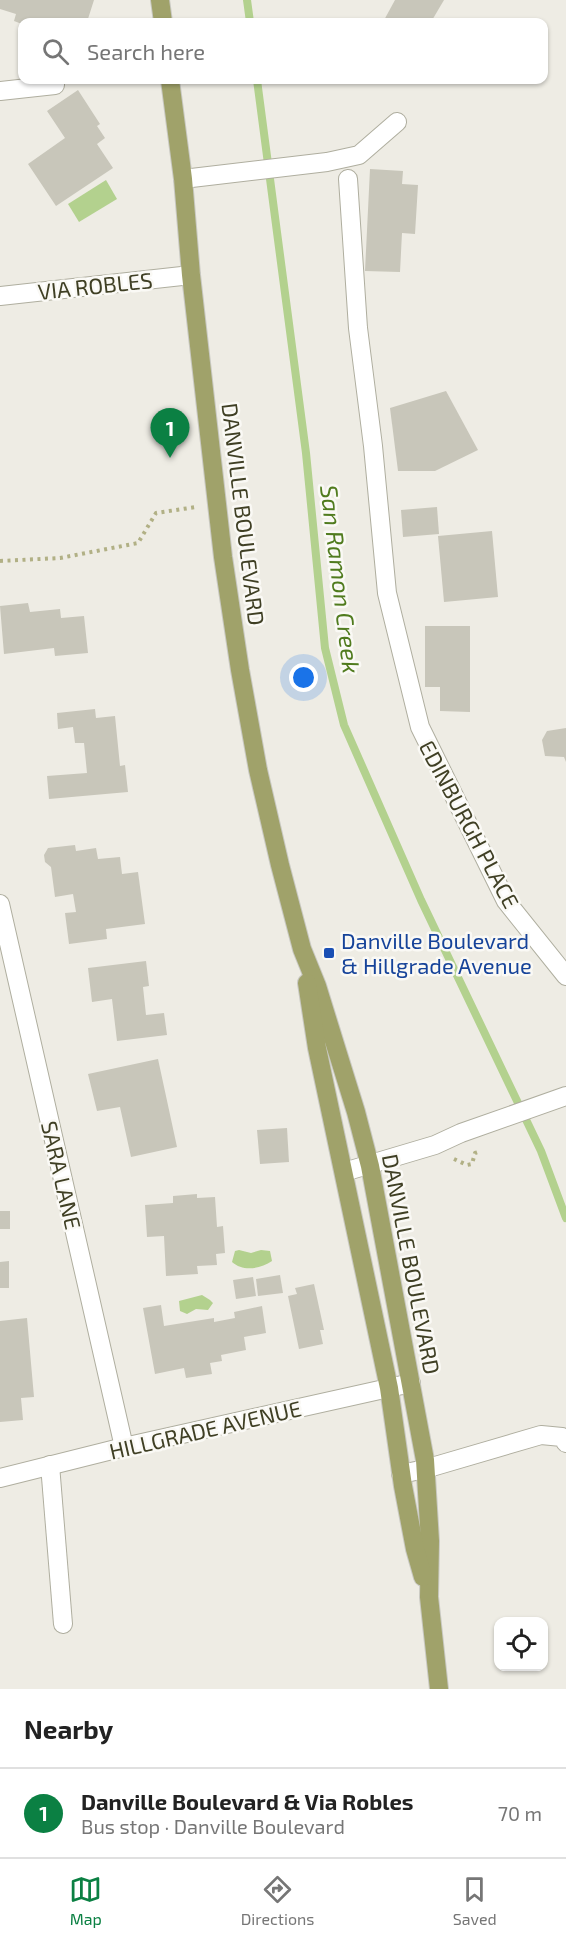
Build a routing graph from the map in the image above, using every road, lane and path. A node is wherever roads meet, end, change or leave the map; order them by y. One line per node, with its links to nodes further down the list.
1 (160, 0): 2 (main road)
2 (162, 18)
3 (171, 84): 7 (main road, DANVILLE BOULEVARD)
4 (55, 85): 5 (street)
5 (0, 91)
6 (397, 122): 7 (street)
7 (183, 179): 9 (main road, DANVILLE BOULEVARD)
8 (348, 179): 15 (street, EDINBURGH PLACE)
9 (191, 275): 10 (street, VIA ROBLES); 11 (main road, DANVILLE BOULEVARD)
10 (0, 296)
11 (217, 504): 12 (path); 14 (main road, DANVILLE BOULEVARD)
12 (0, 561)
13 (0, 904): 22 (street, SARA LANE)
14 (302, 949): 17 (main road, DANVILLE BOULEVARD); 18 (main road, DANVILLE BOULEVARD)
15 (566, 976)
16 (566, 1096): 17 (street)
17 (370, 1166): 18 (street); 19 (main road, DANVILLE BOULEVARD)
18 (344, 1172): 20 (main road, DANVILLE BOULEVARD)
19 (411, 1383): 20 (street, HILLGRADE AVENUE); 24 (main road, DANVILLE BOULEVARD)
20 (389, 1388): 22 (street, HILLGRADE AVENUE); 25 (main road, DANVILLE BOULEVARD)
21 (566, 1443): 24 (street)
22 (124, 1447): 23 (street, HILLGRADE AVENUE)
23 (50, 1465): 26 (street, HILLGRADE AVENUE); 28 (street)
24 (425, 1469): 25 (street); 27 (main road, DANVILLE BOULEVARD)
25 (401, 1474): 27 (main road, DANVILLE BOULEVARD)
26 (0, 1478)
27 (429, 1597): 29 (main road, DANVILLE BOULEVARD)
28 (63, 1624)
29 (439, 1689)

